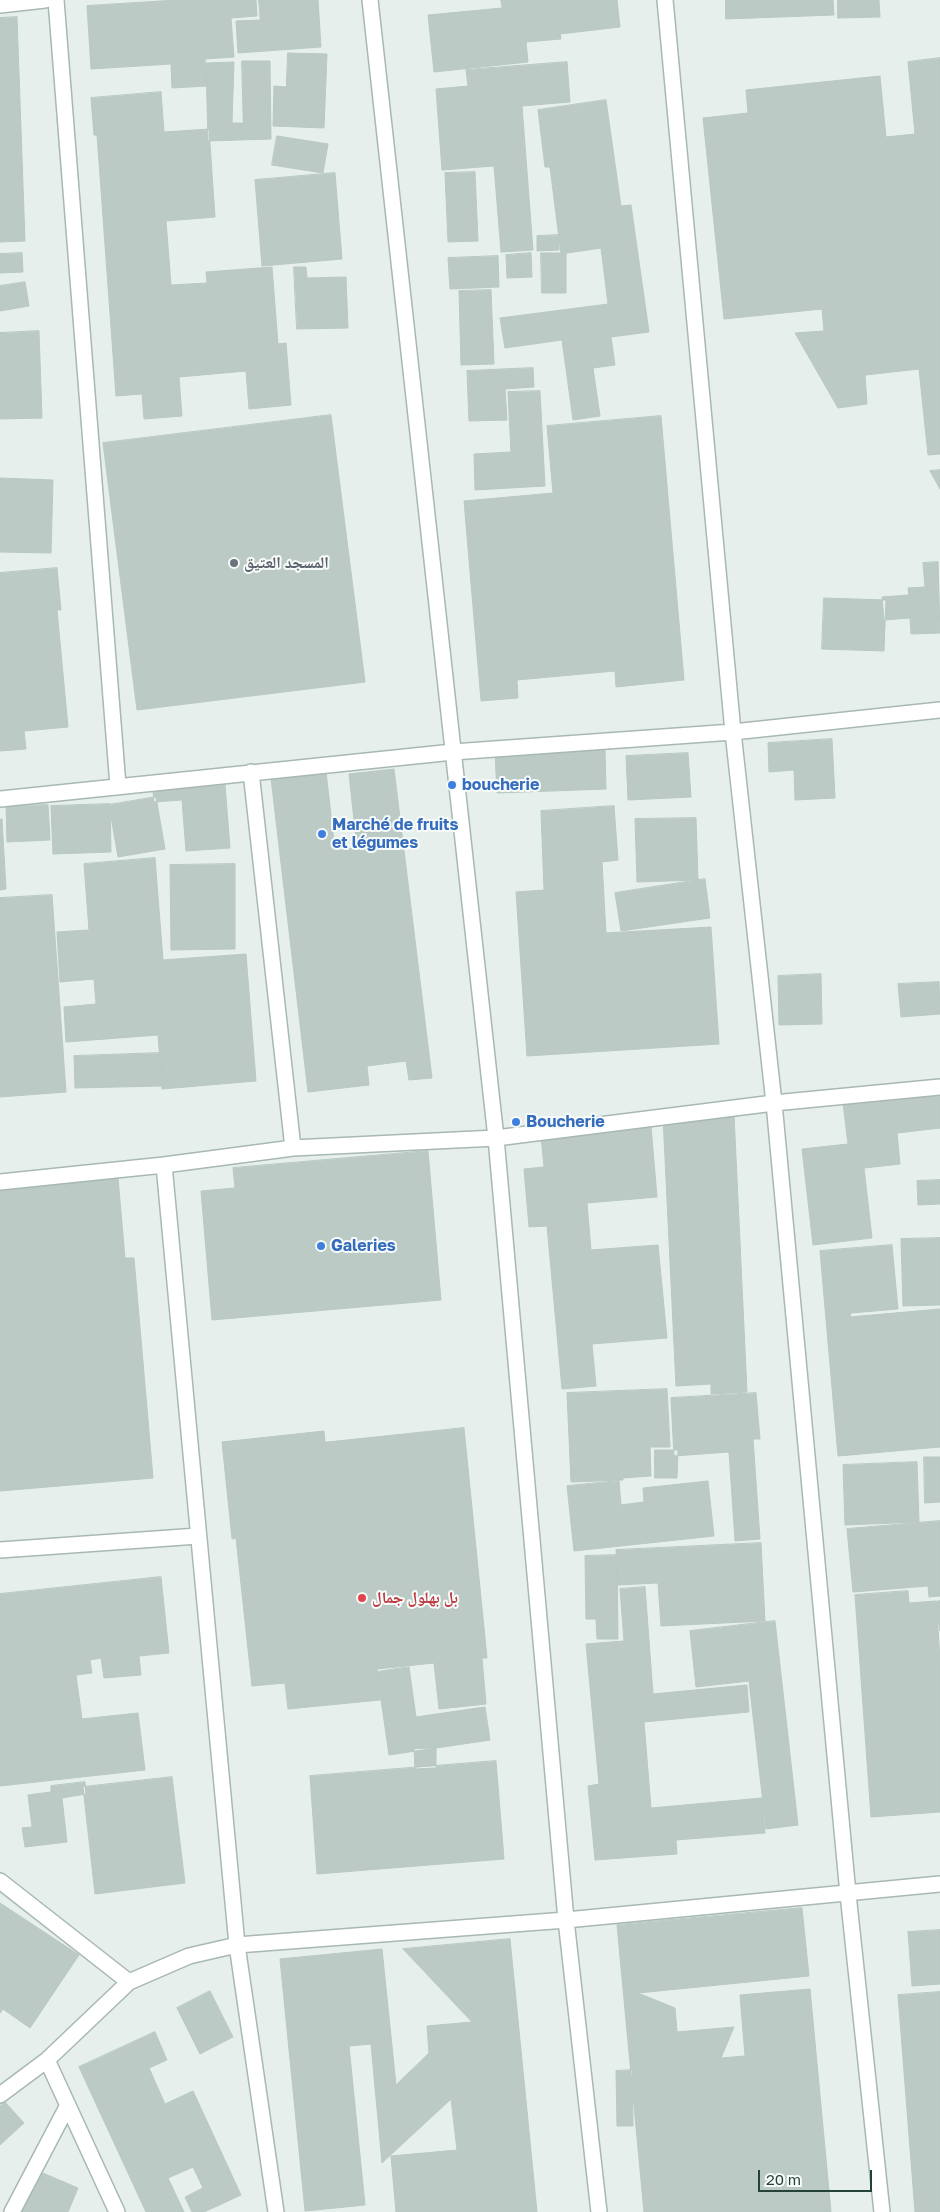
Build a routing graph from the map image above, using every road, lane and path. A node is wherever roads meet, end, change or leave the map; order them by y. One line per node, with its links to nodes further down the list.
1 (45, 0): 5 (street)
2 (56, 0): 10 (street)
3 (370, 0): 8 (street)
4 (665, 0): 7 (street)
5 (0, 5)
6 (940, 710): 7 (street)
7 (734, 732): 8 (street); 13 (street)
8 (454, 752): 9 (street); 14 (street)
9 (251, 772): 10 (street); 15 (street)
10 (118, 786): 11 (street)
11 (0, 799)
12 (940, 1087): 13 (street)
13 (774, 1103): 14 (street); 22 (street)
14 (496, 1138): 15 (street); 23 (street)
15 (293, 1148): 16 (street)
16 (164, 1165): 17 (street); 18 (street)
17 (0, 1182)
18 (198, 1536): 19 (street); 24 (street)
19 (0, 1550)
20 (0, 1881): 25 (street)
21 (940, 1884): 22 (street)
22 (848, 1894): 23 (street); 33 (street)
23 (566, 1920): 24 (street); 32 (street)
24 (237, 1945): 25 (street); 31 (street)
25 (128, 1982): 26 (street)
26 (47, 2060): 27 (street); 28 (street)
27 (0, 2095)
28 (68, 2105): 29 (street); 30 (street)
29 (12, 2212)
30 (116, 2212)
31 (276, 2212)
32 (599, 2212)
33 (882, 2212)

